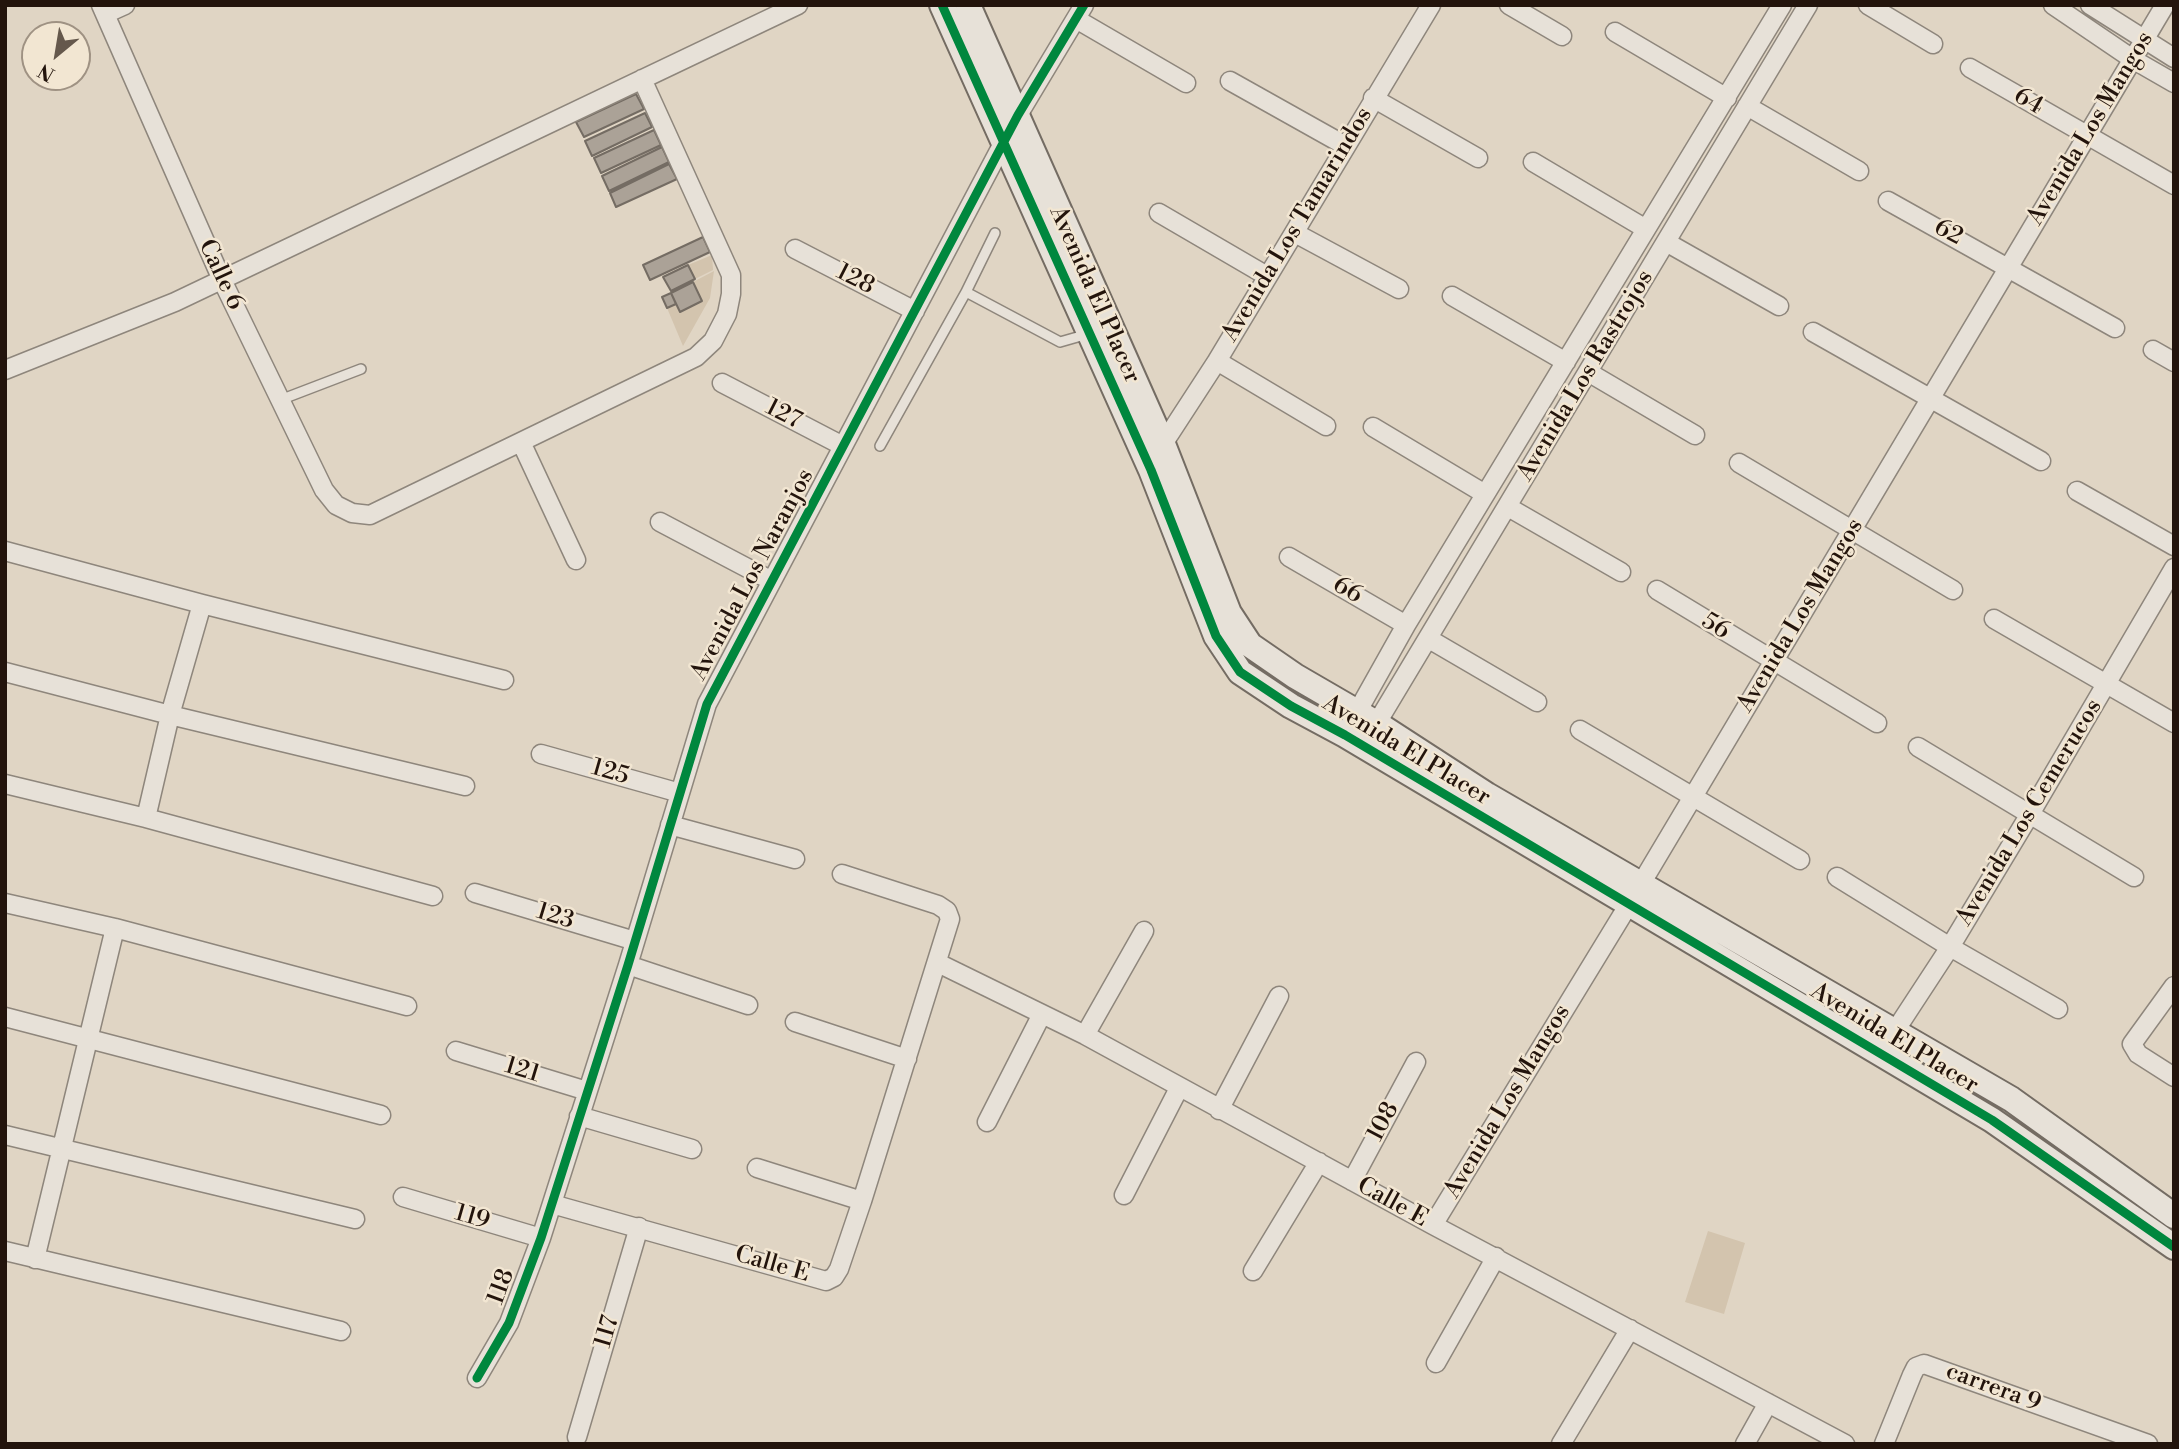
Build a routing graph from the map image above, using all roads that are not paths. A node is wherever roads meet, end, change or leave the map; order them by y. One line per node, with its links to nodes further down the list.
1 (125, 5): 13 (street)
2 (798, 5): 22 (street)
3 (942, 5): 31 (street, Avenida El Placer)
4 (968, 5): 29 (street, Avenida El Placer)
5 (1509, 5): 16 (street)
6 (1782, 5): 27 (street, Avenida Los Rastrojos)
7 (1808, 5): 28 (street, Avenida Los Rastrojos)
8 (1868, 5): 18 (street)
9 (2053, 5): 20 (street)
10 (2090, 5): 17 (street)
11 (2165, 5): 17 (street, Avenida Los Mangos)
12 (1425, 7): 26 (street, Avenida Los Tamarindos)
13 (103, 10): 46 (street, Calle 6)
14 (1080, 12): 24 (street); 29 (street, Avenida Los Naranjos)
15 (1615, 33): 27 (street)
16 (1562, 36)
17 (2144, 41): 19 (street); 20 (street, Avenida Los Mangos)
18 (1933, 44)
19 (2174, 58)
20 (2134, 60): 25 (street); 30 (street, Avenida Los Mangos)
21 (1970, 68): 30 (street, 64)
22 (642, 79): 46 (street); 68 (street)
23 (1230, 81): 32 (street)
24 (1186, 83)
25 (2174, 83)
26 (1373, 98): 32 (street, Avenida Los Tamarindos); 33 (street)
27 (1727, 98): 39 (street, Avenida Los Rastrojos)
28 (1747, 106): 35 (street); 42 (street, Avenida Los Rastrojos)
29 (1018, 115): 31 (street, Avenida Los Naranjos); 69 (street, Avenida El Placer)
30 (2087, 136): 36 (street, 64); 44 (street, Avenida Los Mangos)
31 (1004, 142): 51 (street, Avenida Los Naranjos); 54 (street, Avenida El Placer)
32 (1346, 146): 41 (street, Avenida Los Tamarindos)
33 (1478, 158)
34 (1533, 162): 39 (street)
35 (1859, 171)
36 (2174, 185)
37 (1888, 201): 44 (street, 62)
38 (1159, 213): 45 (street)
39 (1646, 229): 57 (street, Avenida Los Rastrojos)
40 (995, 233): 48 (lane)
41 (1295, 233): 45 (street, Avenida Los Tamarindos); 47 (street)
42 (1666, 242): 50 (street); 61 (street, Avenida Los Rastrojos)
43 (795, 249): 51 (street, 128)
44 (2008, 267): 52 (street, 62); 63 (street, Avenida Los Mangos)
45 (1267, 276): 56 (street, Avenida Los Tamarindos)
46 (222, 280): 60 (street); 64 (street, Calle 6)
47 (1399, 289)
48 (966, 292): 54 (lane); 71 (lane)
49 (1452, 296): 57 (street)
50 (1779, 306)
51 (915, 311): 70 (street, Avenida Los Naranjos)
52 (2115, 328)
53 (1813, 332): 63 (street)
54 (1090, 333): 102 (street, Avenida El Placer)
55 (2153, 350): 58 (street)
56 (1217, 361): 65 (street); 69 (street, Avenida Los Tamarindos)
57 (1566, 362): 75 (street, Avenida Los Rastrojos)
58 (2174, 362)
59 (361, 369): 64 (lane)
60 (5, 370)
61 (1588, 372): 67 (street); 76 (street, Avenida Los Rastrojos)
62 (722, 383): 70 (street, 127)
63 (1930, 399): 72 (street); 78 (street, Avenida Los Mangos)
64 (280, 400): 68 (street, Calle 6)
65 (1326, 426)
66 (1373, 427): 75 (street)
67 (1695, 435)
68 (521, 442): 82 (street)
69 (1163, 444): 98 (street, Avenida El Placer)
70 (843, 446): 85 (street, Avenida Los Naranjos)
71 (880, 446)
72 (2040, 461)
73 (1739, 463): 78 (street)
74 (2077, 491): 79 (street)
75 (1485, 494): 90 (street, Avenida Los Rastrojos)
76 (1508, 507): 84 (street); 91 (street, Avenida Los Rastrojos)
77 (660, 522): 85 (street)
78 (1852, 530): 87 (street); 92 (street, Avenida Los Mangos)
79 (2174, 546)
80 (5, 551): 88 (street)
81 (1289, 557): 90 (street, 66)
82 (576, 560)
83 (2174, 568): 95 (street, Avenida Los Cemerucos)
84 (1621, 572)
85 (772, 581): 107 (street, Avenida Los Naranjos)
86 (1657, 590): 92 (street, 56)
87 (1953, 590)
88 (202, 604): 94 (street); 97 (street)
89 (1994, 619): 95 (street)
90 (1406, 625): 98 (street, Avenida Los Rastrojos)
91 (1429, 639): 96 (street); 98 (street, Avenida Los Rastrojos)
92 (1773, 662): 99 (street, 56); 108 (street, Avenida Los Mangos)
93 (5, 672): 97 (street)
94 (504, 680)
95 (2107, 684): 100 (street); 109 (street, Avenida Los Cemerucos)
96 (1537, 702)
97 (170, 715): 106 (street); 110 (street)
98 (1367, 718): 102 (street, Avenida Los Rastrojos); 117 (street, Avenida El Placer)
99 (1877, 723)
100 (2174, 723)
101 (1580, 730): 108 (street)
102 (1354, 740): 121 (street, Avenida El Placer)
103 (1919, 747): 109 (street)
104 (541, 754): 107 (street, 125)
105 (5, 784): 110 (street)
106 (465, 786)
107 (680, 793): 111 (street, Avenida Los Naranjos)
108 (1693, 796): 113 (street); 117 (street, Avenida Los Mangos)
109 (2030, 814): 116 (street); 125 (street, Avenida Los Cemerucos)
110 (146, 818): 119 (street)
111 (670, 825): 112 (street); 124 (street, Avenida Los Naranjos)
112 (795, 859)
113 (1800, 860)
114 (842, 874): 126 (street, Calle E)
115 (1837, 877): 125 (street)
116 (2134, 877)
117 (1641, 883): 121 (street, Avenida Los Mangos); 136 (street, Avenida El Placer)
118 (475, 893): 124 (street, 123)
119 (433, 896)
120 (5, 903): 122 (street)
121 (1629, 904): 140 (street, Avenida El Placer); 162 (street, Avenida Los Mangos)
122 (116, 928): 131 (street); 138 (street)
123 (1144, 931): 137 (street)
124 (635, 941): 127 (street, Avenida Los Naranjos)
125 (1950, 947): 132 (street); 136 (street, Avenida Los Cemerucos)
126 (938, 963): 133 (street, Calle E); 141 (street, Calle E)
127 (628, 965): 130 (street); 145 (street, Avenida Los Naranjos)
128 (2174, 986): 143 (street)
129 (1279, 996): 146 (street)
130 (748, 1005)
131 (407, 1006)
132 (2058, 1009)
133 (1042, 1014): 137 (street, Calle E); 149 (street)
134 (5, 1017): 138 (street)
135 (795, 1022): 141 (street)
136 (1895, 1031): 140 (street, Avenida Los Cemerucos); 160 (street, Avenida El Placer)
137 (1085, 1035): 144 (street, Calle E)
138 (89, 1037): 147 (street); 151 (street)
139 (456, 1051): 145 (street, 121)
140 (1883, 1056): 165 (street, Avenida El Placer)
141 (907, 1059): 158 (street, Calle E)
142 (1416, 1062): 155 (street, 108)
143 (2174, 1077)
144 (1179, 1088): 146 (street, Calle E); 156 (street)
145 (587, 1091): 148 (street, Avenida Los Naranjos)
146 (1219, 1110): 153 (street, Calle E)
147 (381, 1115)
148 (579, 1116): 152 (street); 159 (street, Avenida Los Naranjos)
149 (987, 1122)
150 (5, 1135): 151 (street)
151 (61, 1149): 161 (street); 168 (street)
152 (692, 1149)
153 (1319, 1162): 155 (street, Calle E); 169 (street)
154 (757, 1168): 158 (street)
155 (1352, 1181): 162 (street, Calle E)
156 (1124, 1195)
157 (402, 1197): 164 (street, 119)
158 (862, 1201): 163 (street, Calle E)
159 (552, 1204): 163 (street, Calle E); 164 (street, 118)
160 (2174, 1216)
161 (355, 1219)
162 (1433, 1225): 167 (street, Calle E)
163 (639, 1227): 175 (street, 117)
164 (541, 1238): 173 (street, 118)
165 (2174, 1247)
166 (5, 1251): 168 (street)
167 (1496, 1257): 170 (street, Calle E); 172 (street)
168 (35, 1259): 171 (street)
169 (1253, 1271)
170 (1630, 1329): 174 (street, Calle E); 176 (street)
171 (341, 1331)
172 (1436, 1363)
173 (477, 1378)
174 (1768, 1404): 177 (street); 178 (street, Calle E)
175 (577, 1437)
176 (1561, 1444)
177 (1745, 1444)
178 (1845, 1444)
179 (1884, 1444): 180 (street, carrera 9)
180 (2148, 1444)

